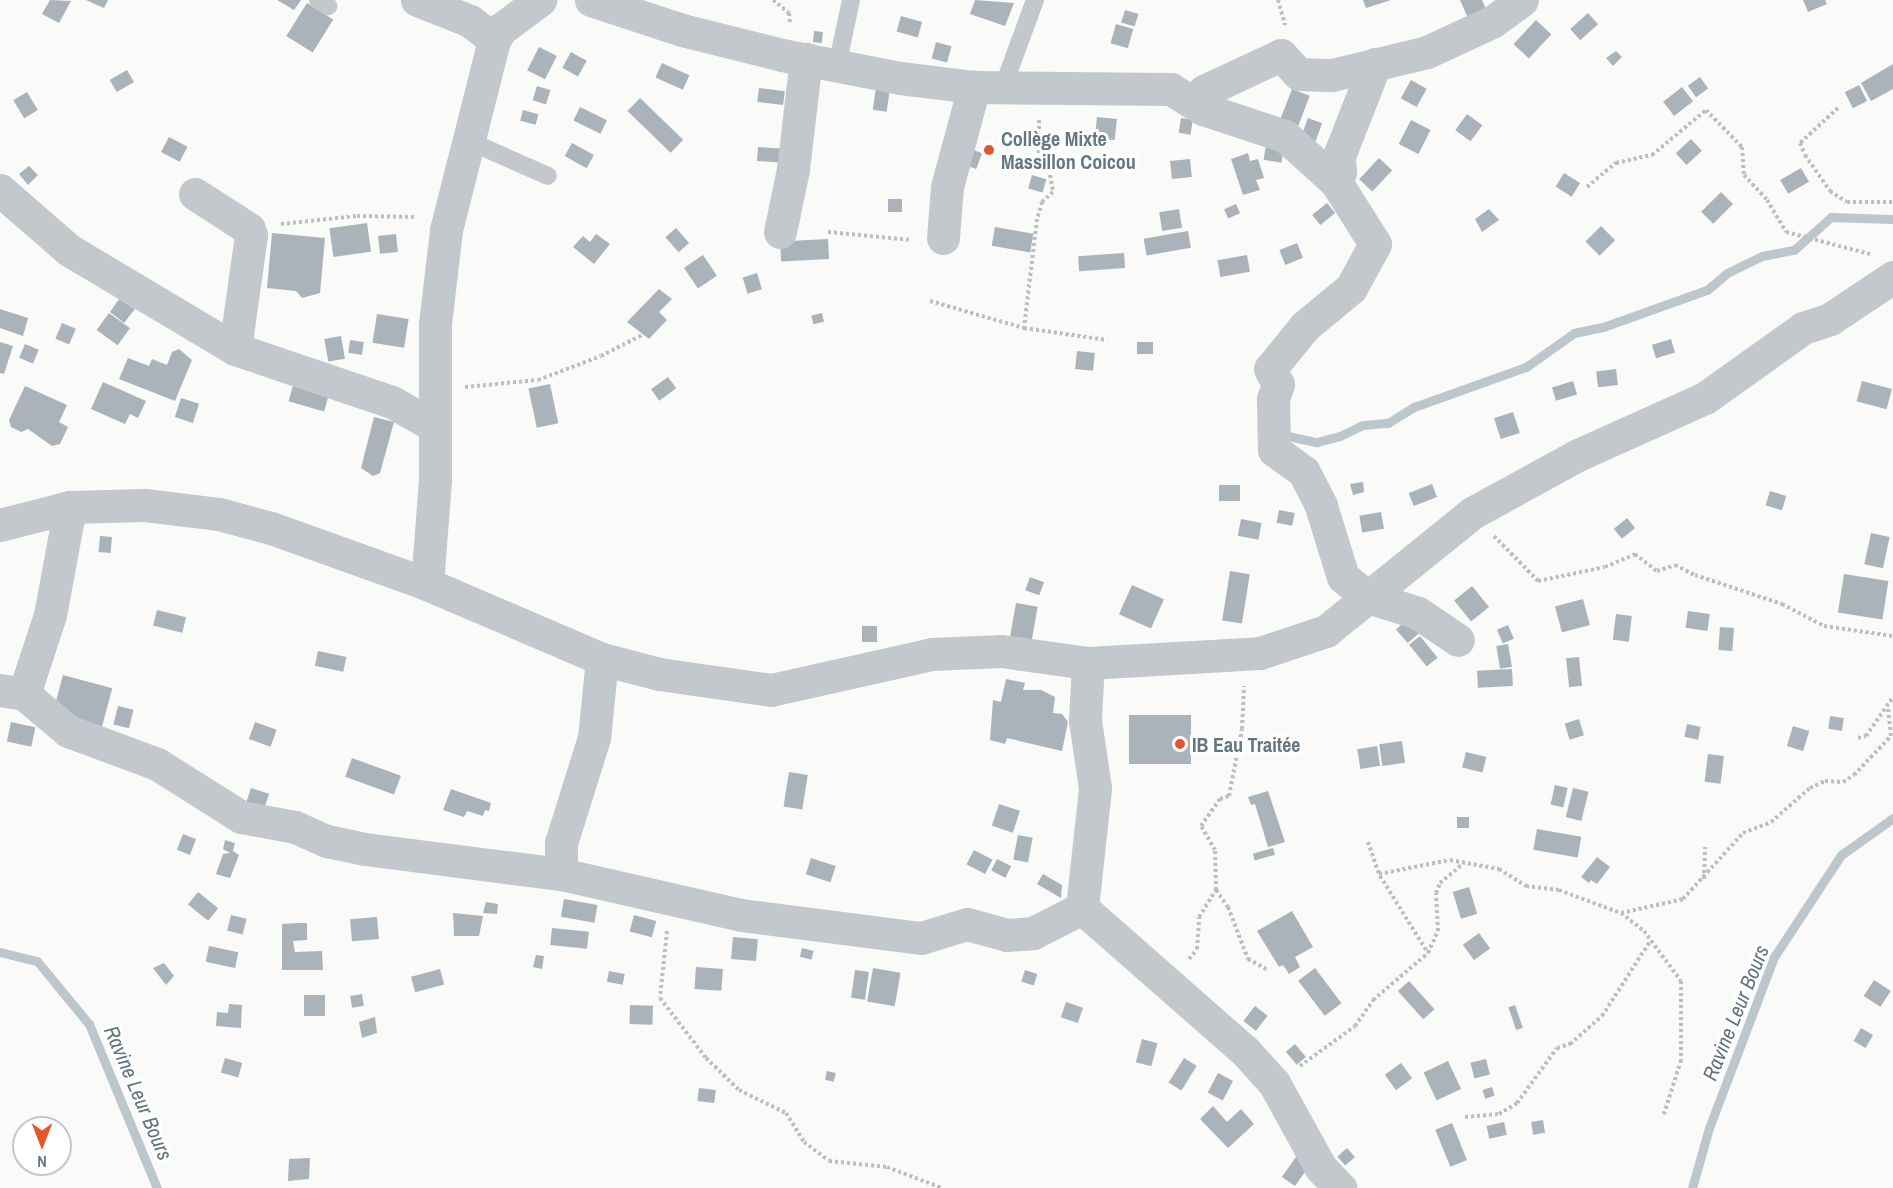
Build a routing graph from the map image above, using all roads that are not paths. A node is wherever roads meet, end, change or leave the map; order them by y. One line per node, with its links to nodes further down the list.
1 (417, 0): 7 (street)
2 (540, 0): 7 (street)
3 (591, 0): 8 (street)
4 (851, 0): 8 (lane)
5 (1035, 0): 10 (lane)
6 (1522, 0): 9 (street)
7 (494, 40): 12 (street)
8 (822, 63): 10 (street); 17 (street)
9 (1375, 64): 11 (street); 14 (street)
10 (988, 87): 11 (street); 18 (street)
11 (1203, 109): 14 (street)
12 (470, 141): 13 (lane); 21 (street)
13 (548, 177)
14 (1336, 182): 25 (street)
15 (0, 190): 20 (street)
16 (195, 194): 20 (street)
17 (780, 231)
18 (943, 238)
19 (1886, 267): 25 (street)
20 (235, 349): 21 (street)
21 (434, 426): 24 (street)
22 (70, 507): 23 (street); 24 (street); 29 (street)
23 (0, 525)
24 (427, 584): 27 (street)
25 (1368, 597): 26 (street); 28 (street)
26 (1458, 640)
27 (602, 659): 28 (street); 30 (street)
28 (1088, 663): 31 (street)
29 (12, 692): 30 (street)
30 (561, 874): 31 (street)
31 (1082, 908): 32 (street)
32 (1340, 1188)

